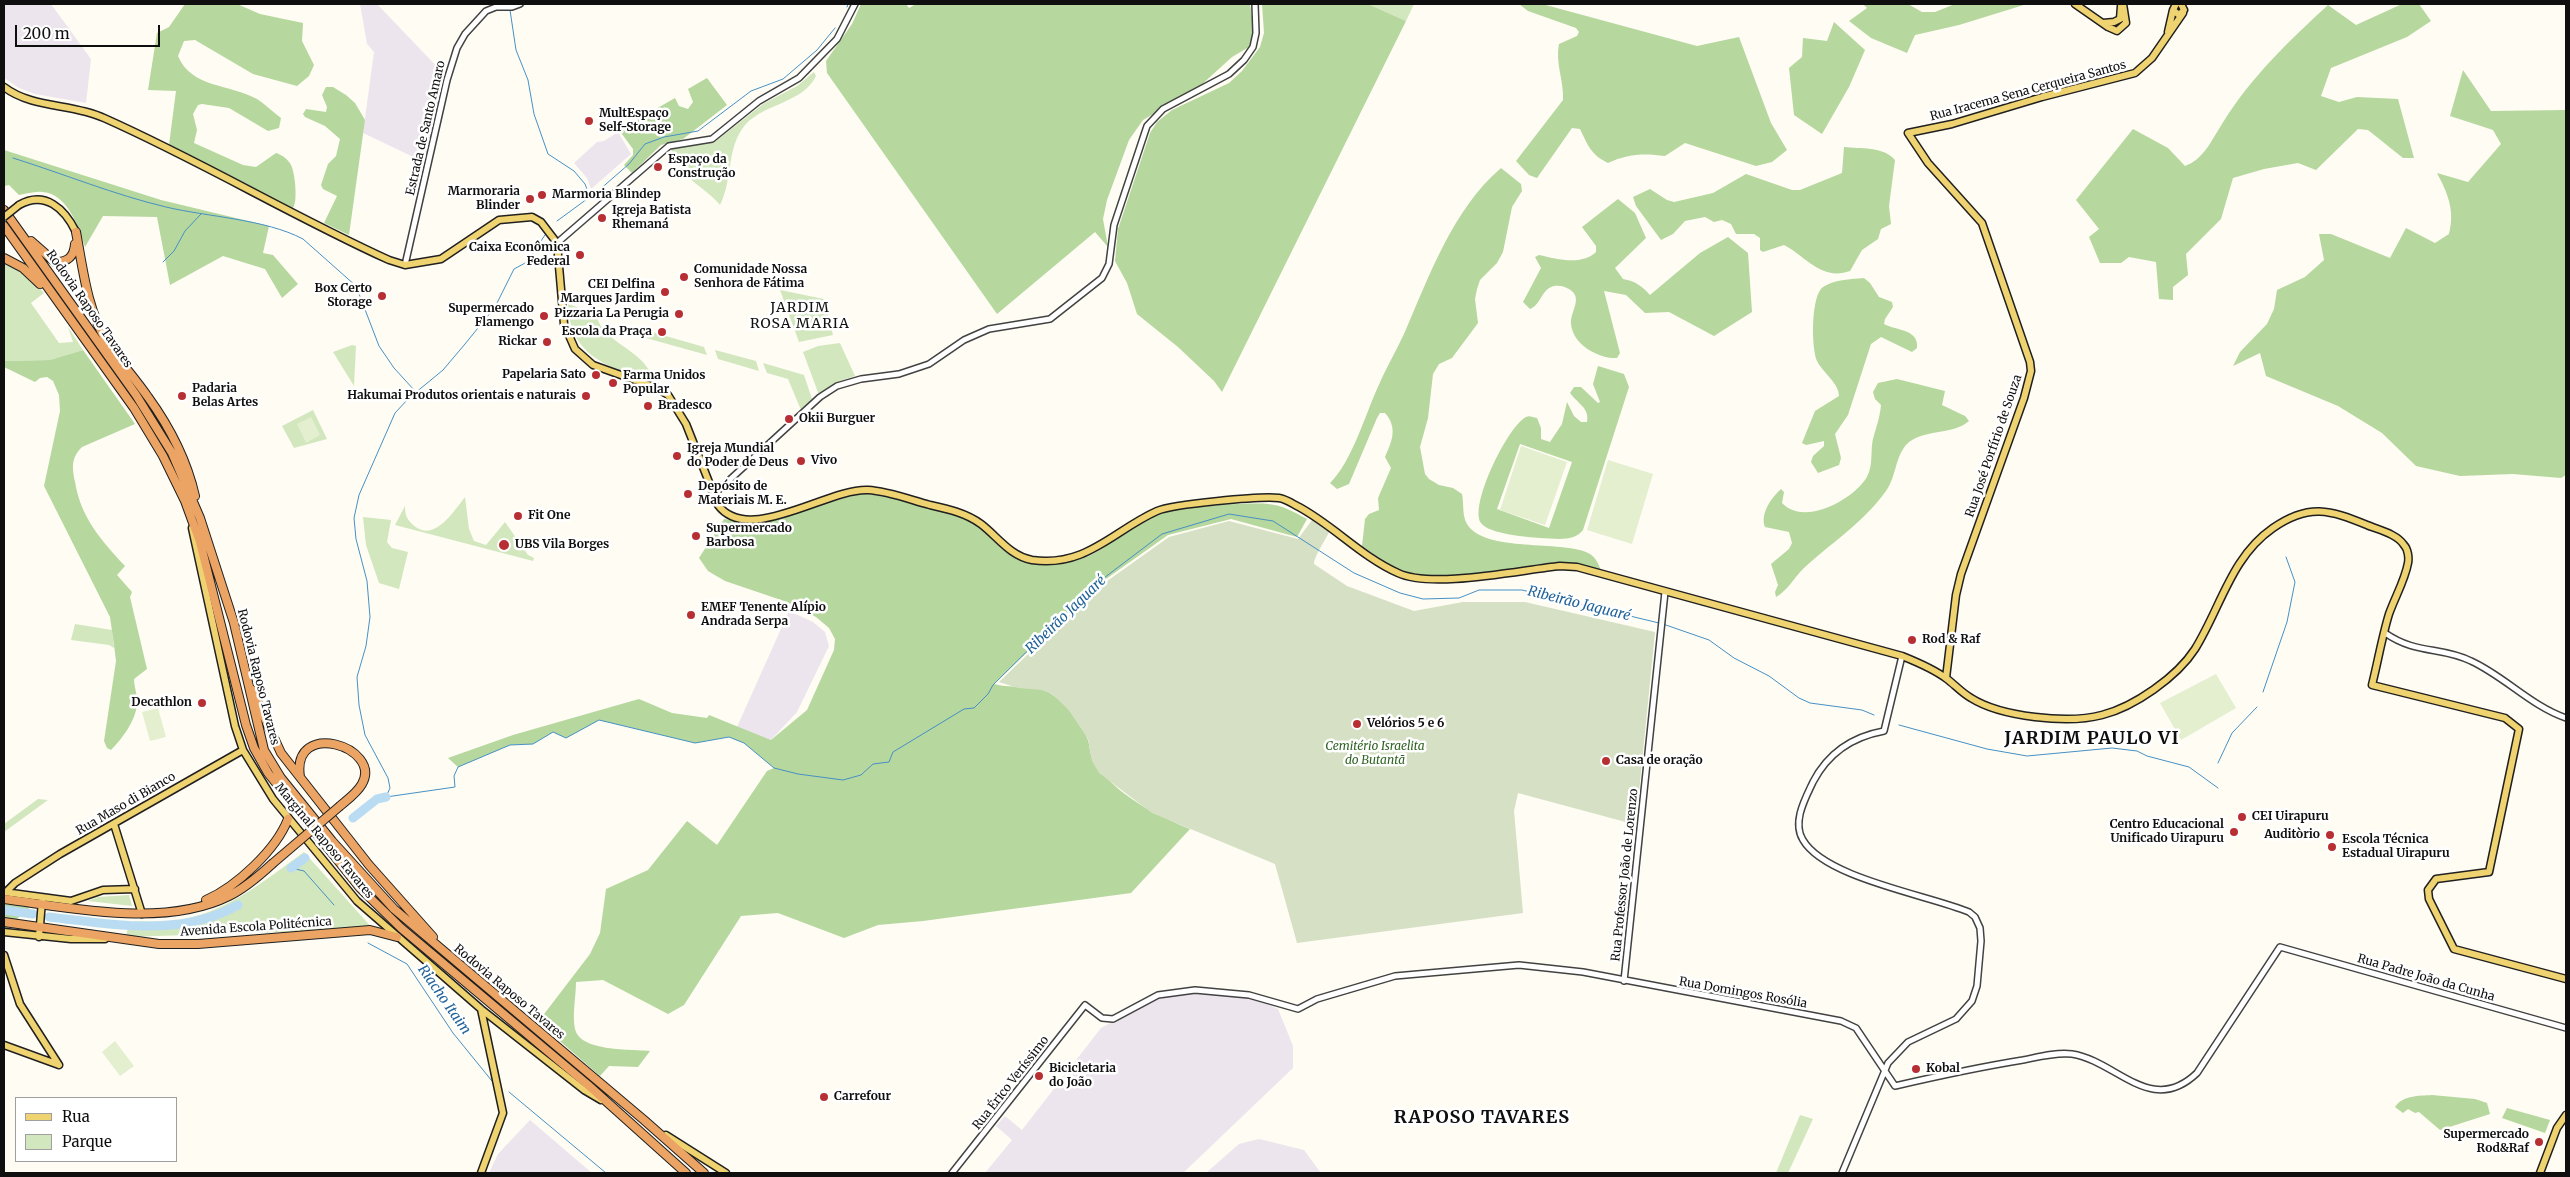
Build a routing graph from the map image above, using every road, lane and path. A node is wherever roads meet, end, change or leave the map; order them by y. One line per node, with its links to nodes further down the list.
1 (520, 4): 20 (street, Estrada de Santo Amaro)
2 (855, 4): 18 (street)
3 (1255, 4): 24 (street)
4 (2075, 4): 9 (main road)
5 (2122, 4): 9 (main road); 9 (main road)
6 (2181, 4): 8 (main road)
7 (2173, 7): 8 (main road); 10 (main road, Rua Iracema Sena Cerqueira Santos)
8 (2183, 13): 10 (main road, Rua Iracema Sena Cerqueira Santos)
9 (2103, 23)
10 (2167, 36): 12 (main road, Rua Iracema Sena Cerqueira Santos)
11 (4, 87): 20 (main road)
12 (1908, 132): 30 (main road, Rua José Porfírio de Souza)
13 (4, 210): 15 (highway, Rodovia Raposo Tavares)
14 (4, 217): 17 (main road, bridge)
15 (15, 225): 17 (highway); 22 (highway, Rodovia Raposo Tavares)
16 (4, 226): 21 (highway, Rodovia Raposo Tavares)
17 (76, 232): 23 (highway)
18 (558, 243): 20 (main road); 24 (main road)
19 (4, 258): 21 (highway)
20 (405, 265)
21 (62, 307): 25 (highway, Rodovia Raposo Tavares)
22 (80, 316): 23 (highway); 26 (highway, Rodovia Raposo Tavares)
23 (107, 342): 26 (highway)
24 (713, 495): 27 (main road)
25 (190, 513): 33 (main road, Marginal Raposo Tavares); 65 (highway, Rodovia Raposo Tavares)
26 (200, 518): 31 (highway, Rodovia Raposo Tavares)
27 (1665, 592): 29 (main road); 57 (street, Rua Professor João de Lorenzo)
28 (2385, 633): 30 (main road); 32 (street); 56 (main road)
29 (1902, 656): 30 (main road); 64 (street)
30 (1946, 678)
31 (248, 684): 34 (highway); 54 (highway, Rodovia Raposo Tavares)
32 (2566, 718)
33 (243, 750): 35 (main road, Marginal Raposo Tavares); 36 (main road, Rua Maso di Bianco)
34 (300, 779): 42 (highway, Avenida Escola Politécnica, bridge); 54 (highway)
35 (288, 819): 42 (highway); 49 (main road, Marginal Raposo Tavares)
36 (114, 824): 37 (main road, Rua Maso di Bianco); 38 (main road)
37 (21, 879): 39 (main road, Rua Maso di Bianco); 40 (main road)
38 (134, 889): 41 (main road); 43 (main road)
39 (4, 894): 40 (main road); 41 (highway, Avenida Escola Politécnica)
40 (19, 895): 41 (main road)
41 (42, 905): 43 (highway, Avenida Escola Politécnica); 45 (main road)
42 (189, 910): 43 (highway, Avenida Escola Politécnica)
43 (142, 914)
44 (4, 922): 45 (highway, Avenida Escola Politécnica)
45 (40, 924): 47 (main road); 48 (main road); 50 (highway, Avenida Escola Politécnica)
46 (7, 932): 47 (main road, Avenida Escola Politécnica); 51 (main road)
47 (27, 935): 48 (main road, Avenida Escola Politécnica)
48 (40, 937): 50 (main road, Avenida Escola Politécnica)
49 (398, 938): 50 (highway, Avenida Escola Politécnica); 59 (main road, Marginal Raposo Tavares)
50 (116, 939)
51 (4, 940)
52 (4, 955): 55 (main road)
53 (4, 962): 55 (main road)
54 (460, 966): 67 (highway, Rodovia Raposo Tavares)
55 (9, 969): 63 (main road)
56 (2566, 979)
57 (1624, 981): 58 (street, Rua Domingos Rosólia); 64 (street, Rua Domingos Rosólia)
58 (1085, 1005): 72 (street, Rua Érico Veríssimo)
59 (481, 1009): 60 (main road, Marginal Raposo Tavares); 62 (main road)
60 (500, 1023): 62 (main road); 65 (main road, Marginal Raposo Tavares)
61 (2566, 1028): 64 (street, Rua Padre João da Cunha)
62 (487, 1034): 68 (main road)
63 (4, 1046)
64 (1885, 1070): 73 (street)
65 (613, 1108): 69 (highway, Rodovia Raposo Tavares)
66 (2566, 1115): 74 (main road)
67 (644, 1120): 70 (highway, Rodovia Raposo Tavares); 71 (main road)
68 (480, 1173)
69 (686, 1173)
70 (704, 1173)
71 (726, 1173)
72 (952, 1173)
73 (1842, 1173)
74 (2540, 1173)

